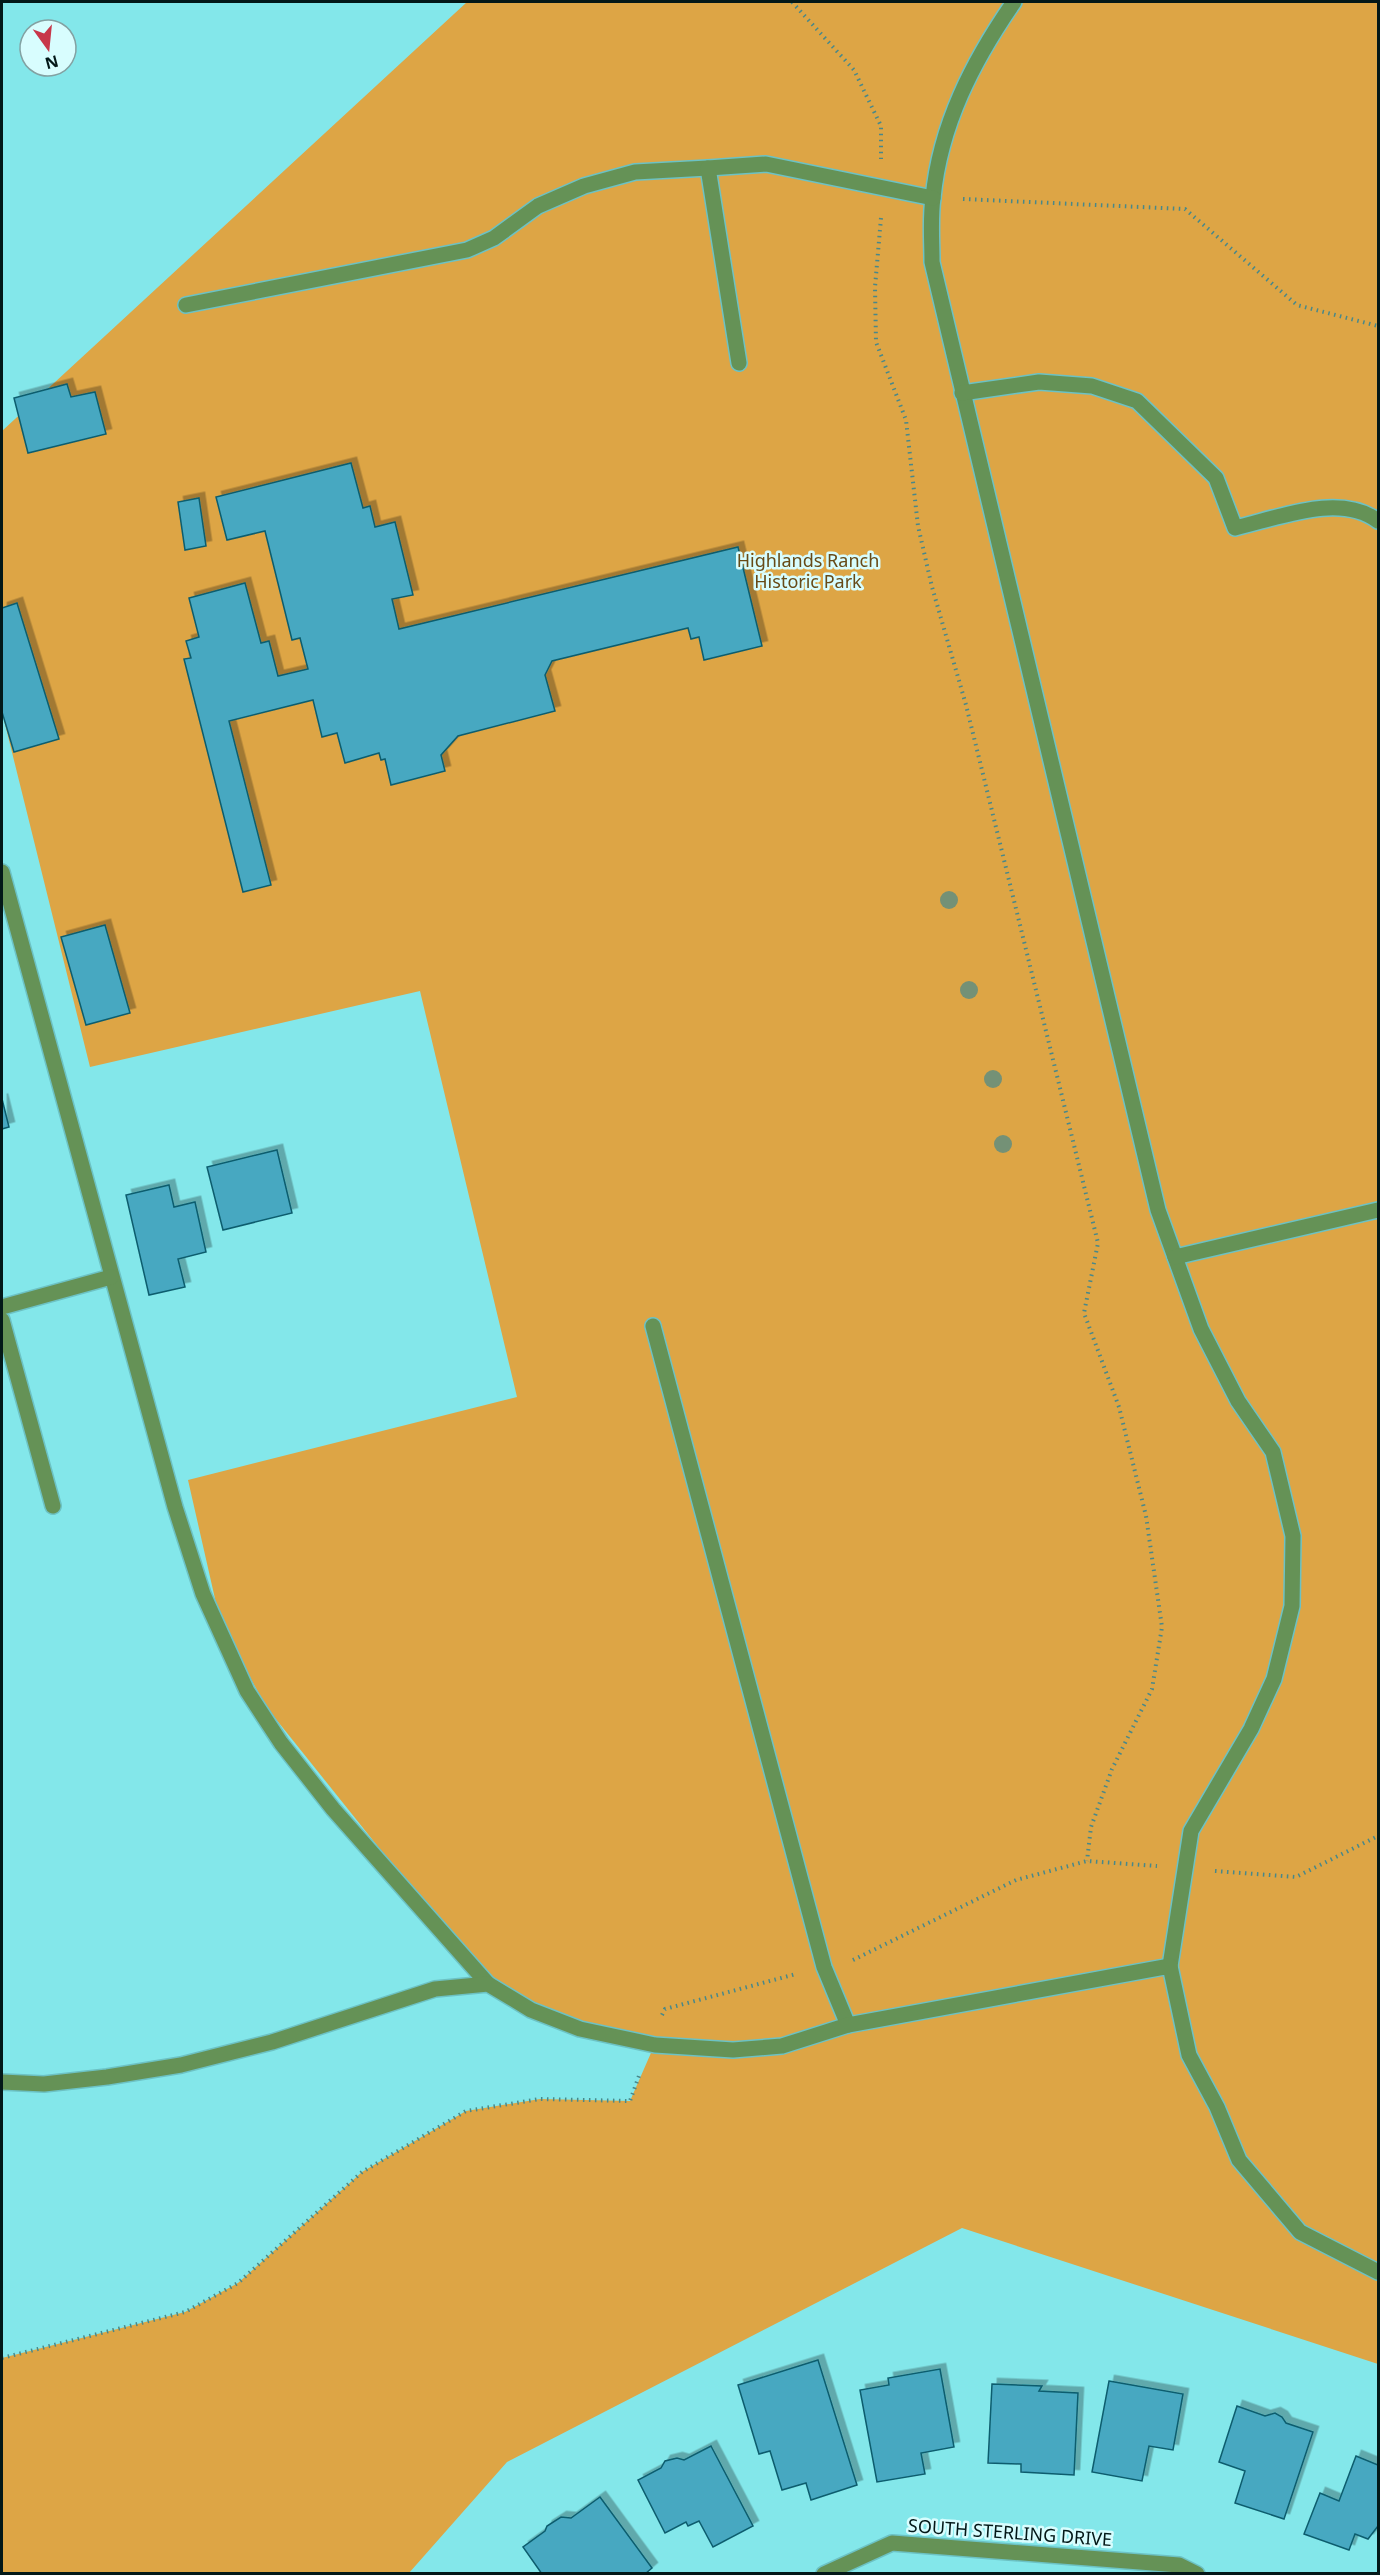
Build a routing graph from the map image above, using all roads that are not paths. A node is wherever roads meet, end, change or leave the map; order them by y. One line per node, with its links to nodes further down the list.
1 (1014, 2): 3 (street)
2 (708, 168): 3 (street); 4 (street); 5 (street)
3 (933, 198): 6 (street)
4 (186, 305)
5 (739, 363)
6 (962, 393): 7 (street); 10 (street)
7 (1378, 521)
8 (2, 872): 11 (street)
9 (1378, 1210): 10 (street)
10 (1175, 1257): 16 (street)
11 (111, 1276): 12 (street); 17 (street)
12 (2, 1307)
13 (2, 1320): 15 (street)
14 (653, 1326): 18 (street)
15 (53, 1506)
16 (1170, 1966): 18 (street); 20 (street)
17 (488, 1984): 18 (street); 19 (street)
18 (848, 2025)
19 (2, 2082)
20 (1378, 2272)
21 (824, 2574): 22 (street, SOUTH STERLING DRIVE)
22 (1197, 2574)

